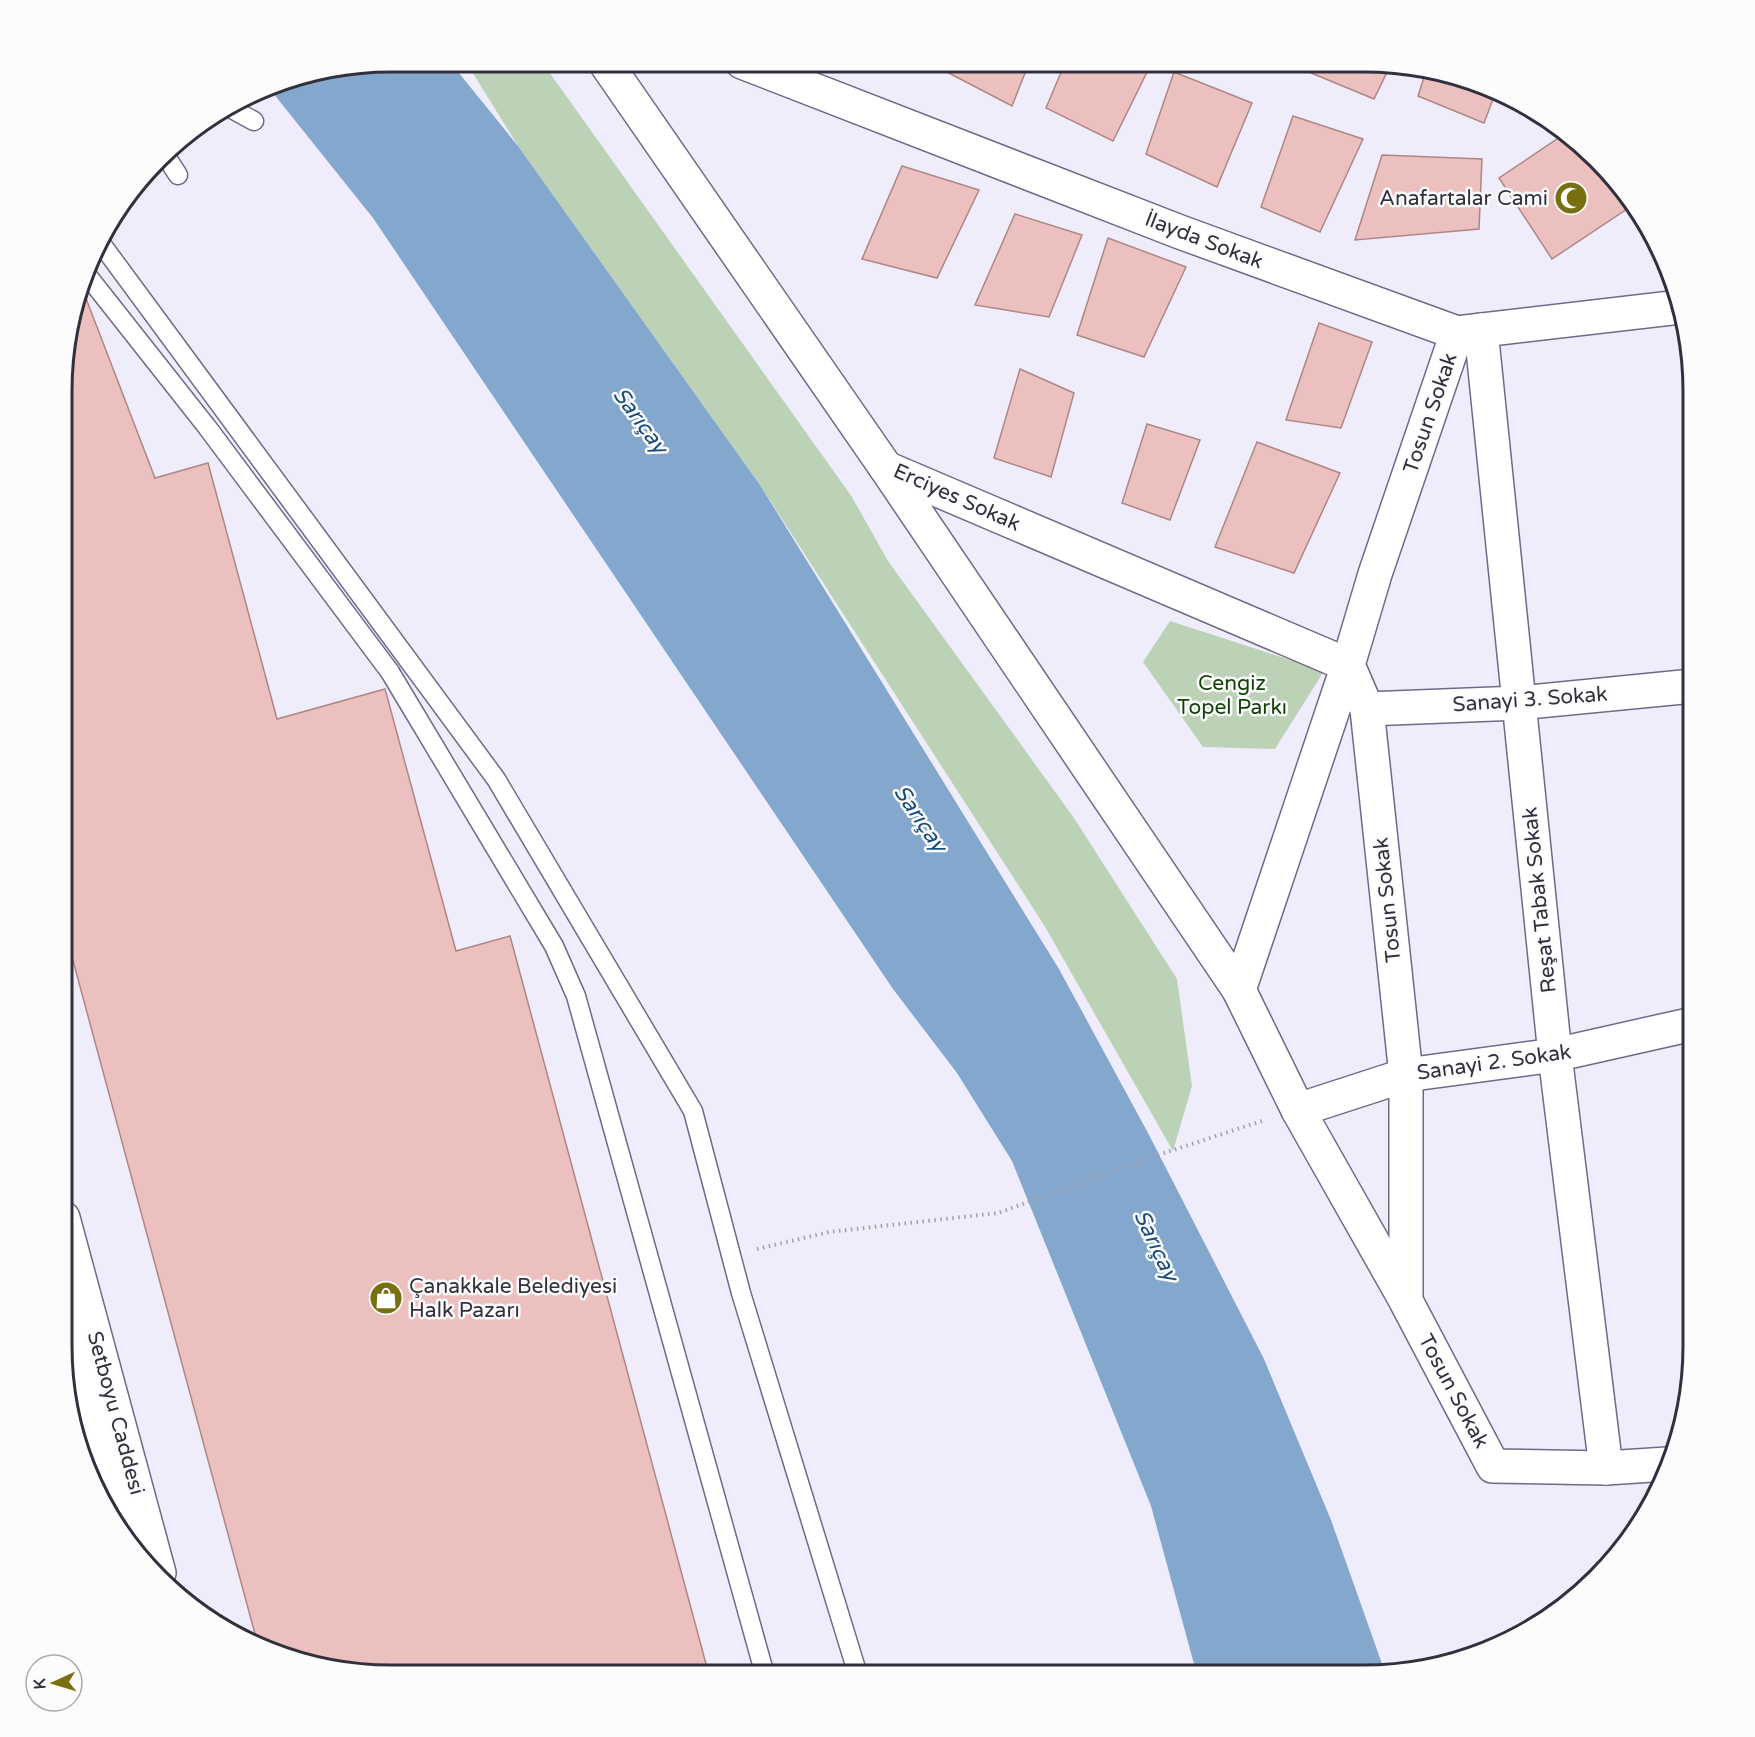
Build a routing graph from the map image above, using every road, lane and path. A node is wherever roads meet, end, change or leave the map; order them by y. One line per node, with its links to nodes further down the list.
1 (612, 72): 11 (street, Erciyes Sokak)
2 (768, 72): 10 (street, İlayda Sokak)
3 (236, 112): 4 (lane)
4 (254, 121)
5 (169, 161): 6 (lane)
6 (178, 175)
7 (105, 249): 21 (lane)
8 (92, 281): 29 (lane)
9 (1672, 308): 10 (street, İlayda Sokak)
10 (1469, 332): 12 (street, Tosun Sokak); 14 (street, Reşat Tabak Sokak)
11 (886, 468): 12 (street, Erciyes Sokak); 16 (street)
12 (1348, 665): 15 (street, Tosun Sokak); 16 (street)
13 (1683, 687): 14 (street, Sanayi 3. Sokak)
14 (1519, 702): 15 (street, Sanayi 3. Sokak); 18 (street, Reşat Tabak Sokak)
15 (1367, 709): 19 (street, Tosun Sokak)
16 (1239, 990): 20 (street)
17 (1683, 1026): 18 (street, Sanayi 2. Sokak)
18 (1554, 1055): 19 (street, Sanayi 2. Sokak); 26 (street, Reşat Tabak Sokak)
19 (1406, 1075): 20 (street, Sanayi 2. Sokak); 22 (street, Tosun Sokak)
20 (1298, 1110): 21 (path); 22 (street)
21 (730, 1255): 30 (lane)
22 (1406, 1301): 26 (street, Tosun Sokak)
23 (72, 1330): 28 (street, Setboyu Caddesi)
24 (72, 1332): 27 (street, Setboyu Caddesi)
25 (1660, 1464): 26 (street)
26 (1606, 1468)
27 (111, 1499)
28 (154, 1560)
29 (762, 1665)
30 (855, 1665)

